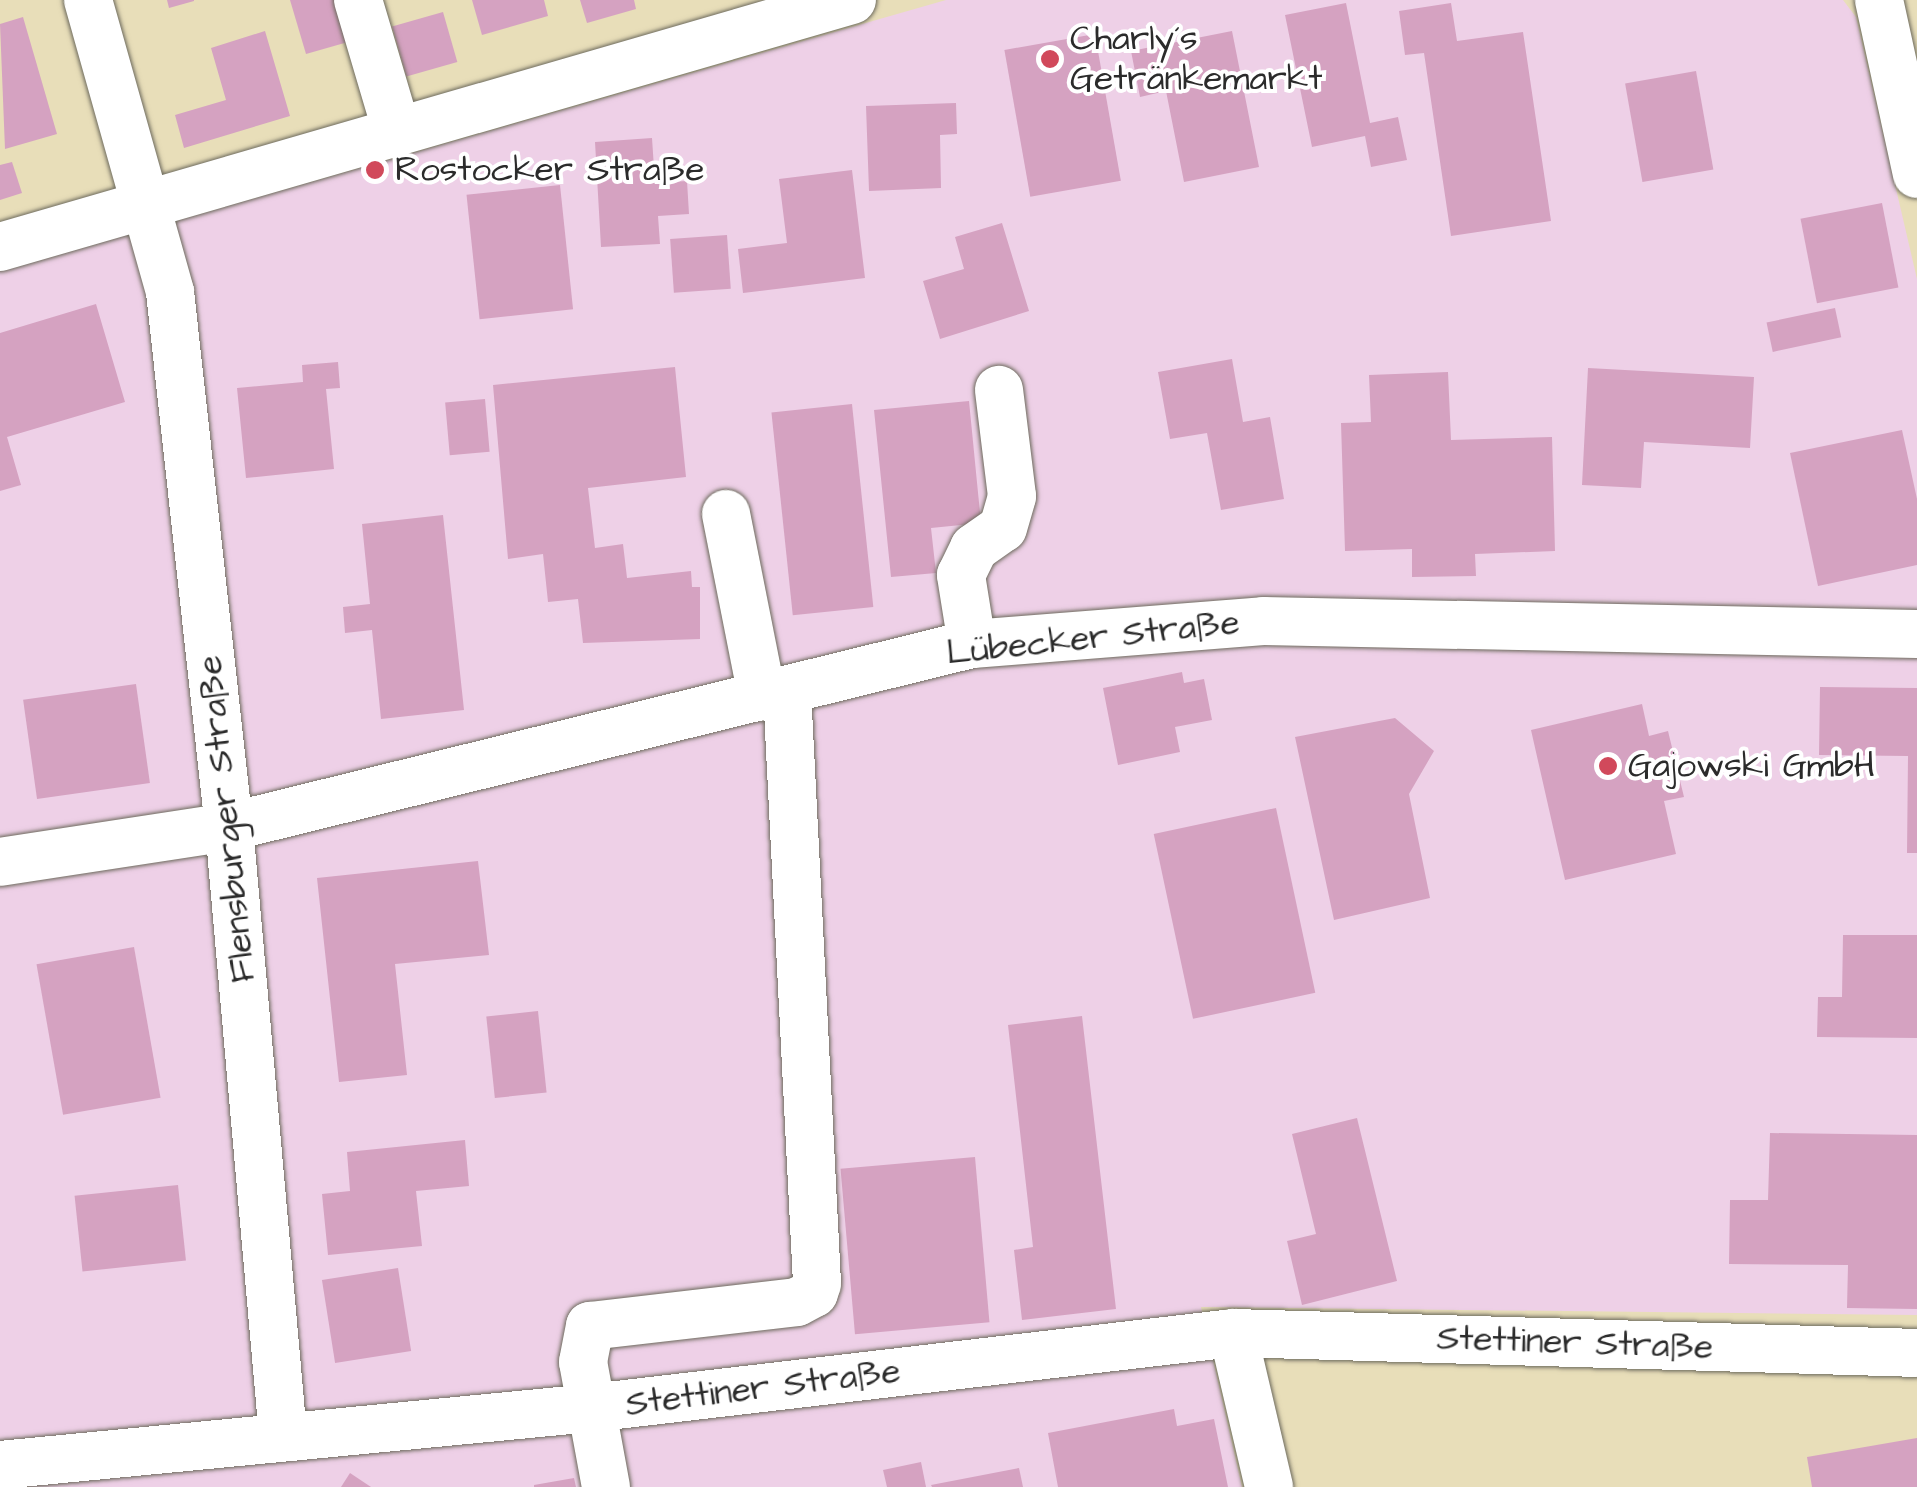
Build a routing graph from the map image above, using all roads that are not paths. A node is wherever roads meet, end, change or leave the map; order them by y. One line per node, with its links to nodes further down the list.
1 (88, 0): 7 (street)
2 (358, 0): 5 (street)
3 (852, 0): 5 (street)
4 (1879, 0): 6 (street)
5 (397, 132): 7 (street)
6 (1917, 174)
7 (148, 206): 8 (street); 14 (street, Flensburger Straße)
8 (0, 248)
9 (999, 390): 12 (street)
10 (726, 514): 13 (street)
11 (1917, 634): 12 (street, Lübecker Straße)
12 (972, 644): 13 (street, Lübecker Straße)
13 (774, 693): 14 (street, Lübecker Straße); 18 (street)
14 (230, 827): 15 (street); 19 (street, Flensburger Straße)
15 (0, 862)
16 (1233, 1332): 17 (street, Stettiner Straße); 18 (street, Stettiner Straße); 22 (street)
17 (1917, 1353)
18 (590, 1408): 19 (street, Stettiner Straße); 21 (street, Stettiner Straße)
19 (283, 1436): 20 (street, Stettiner Straße)
20 (0, 1466)
21 (606, 1487)
22 (1269, 1487)

